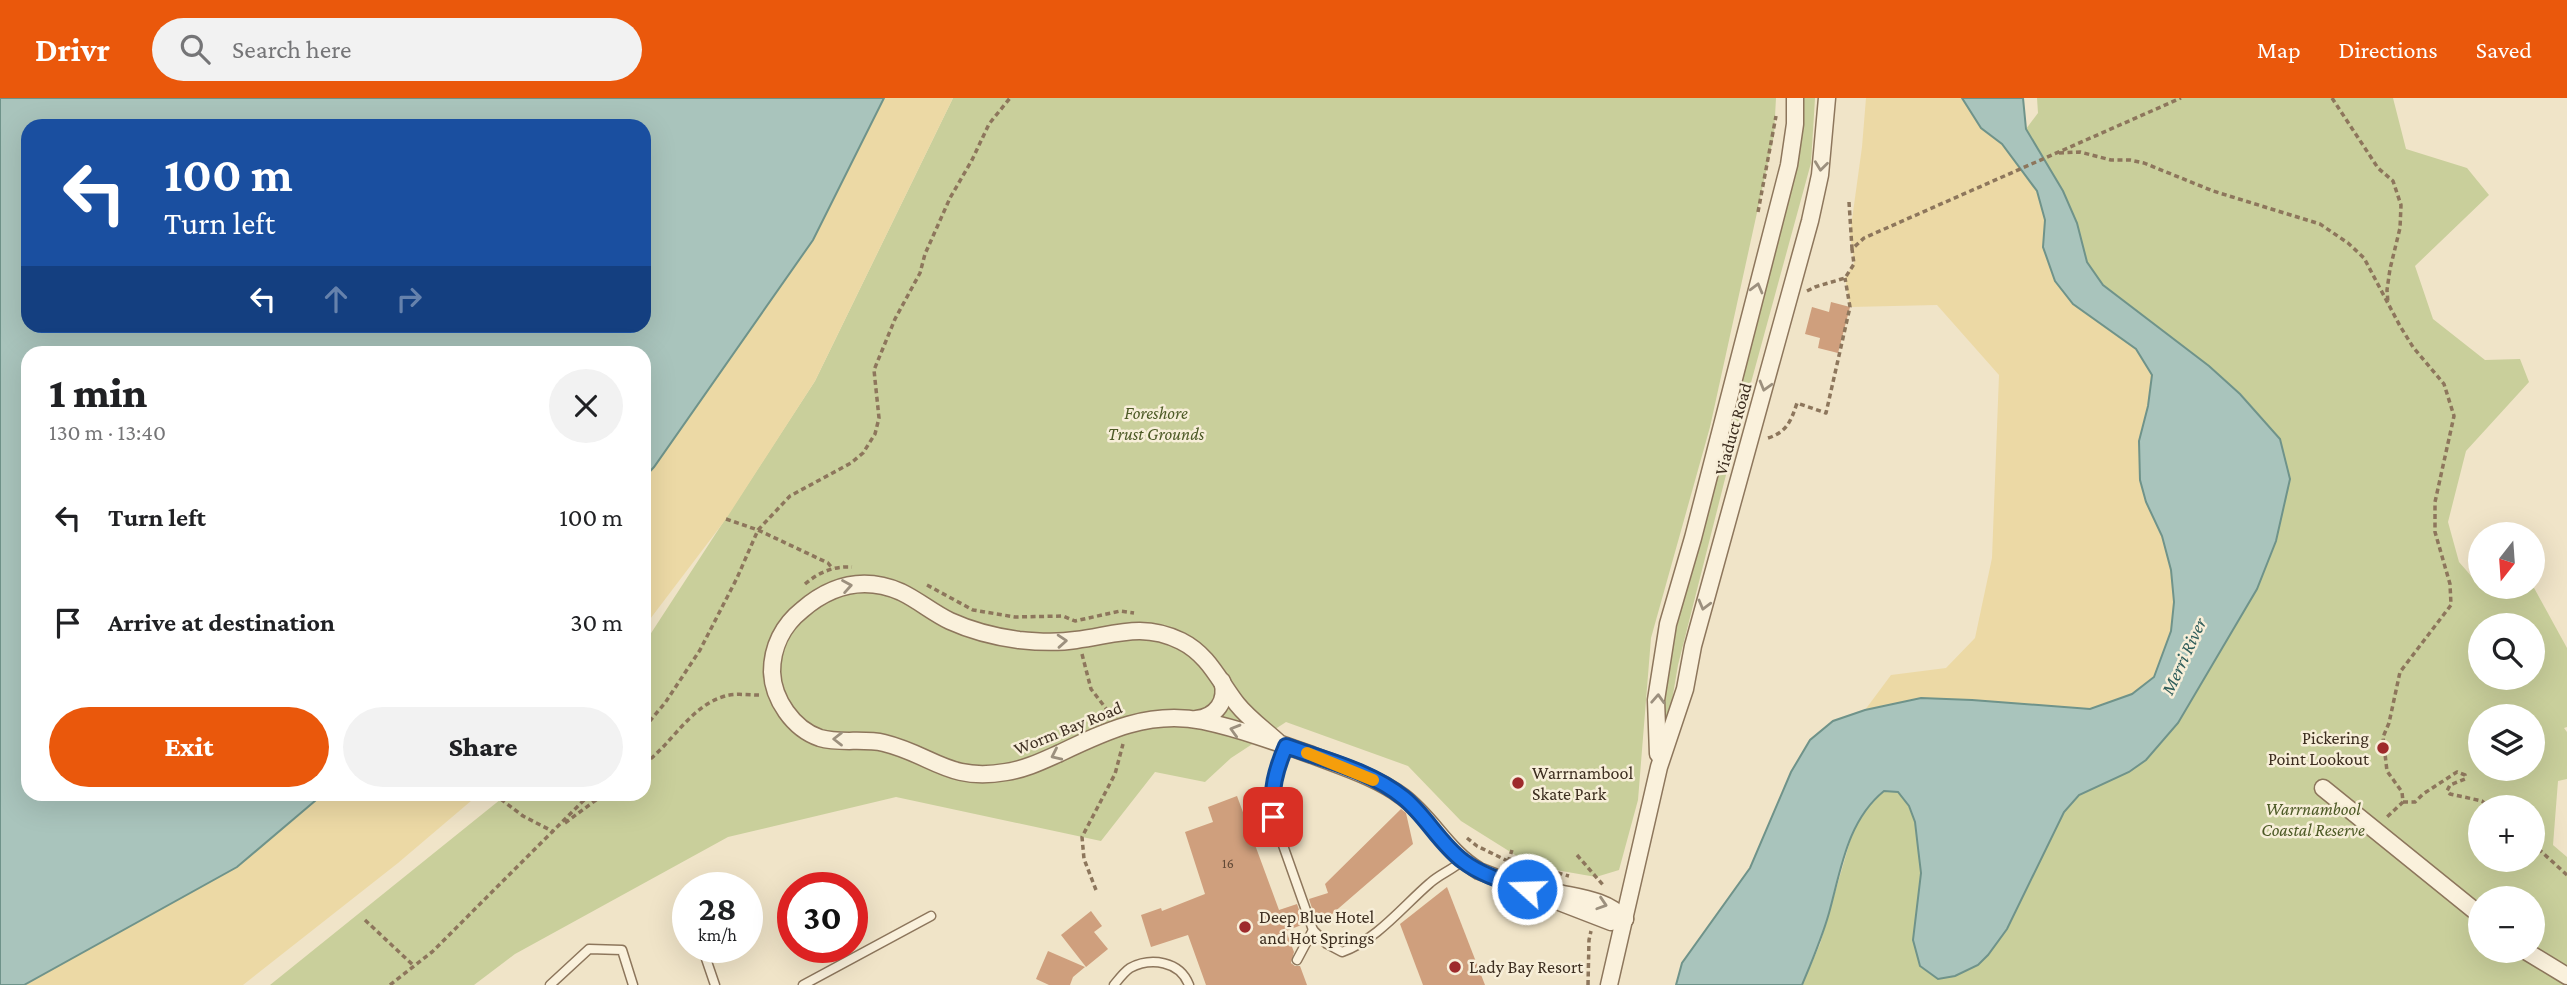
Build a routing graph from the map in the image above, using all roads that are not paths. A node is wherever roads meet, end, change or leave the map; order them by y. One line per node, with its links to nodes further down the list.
1 (1795, 98): 6 (street, Viaduct Road, one-way to 1)
2 (1827, 98): 6 (street, Viaduct Road, one-way to 6)
3 (1222, 681): 4 (street); 4 (street, Worm Bay Road, one-way to 3); 5 (street, Worm Bay Road)
4 (1190, 719): 5 (street, Worm Bay Road, one-way to 4)
5 (1283, 744): 8 (street, Worm Bay Road); 13 (lane)
6 (1658, 767): 12 (street, Viaduct Road)
7 (2323, 788): 10 (street)
8 (1462, 861): 9 (street, Worm Bay Road); 13 (lane)
9 (1527, 889): 12 (street, Worm Bay Road); 12 (street, Worm Bay Road, one-way to 12)
10 (2468, 905)
11 (931, 916): 21 (lane)
12 (1625, 919): 24 (street, Viaduct Road)
13 (1313, 930): 14 (lane)
14 (1297, 960)
15 (707, 963): 20 (lane)
16 (2545, 963): 17 (street)
17 (2567, 976)
18 (550, 985): 19 (lane)
19 (633, 985)
20 (715, 985)
21 (803, 985)
22 (1114, 985): 23 (lane)
23 (1189, 985)
24 (1609, 985)

